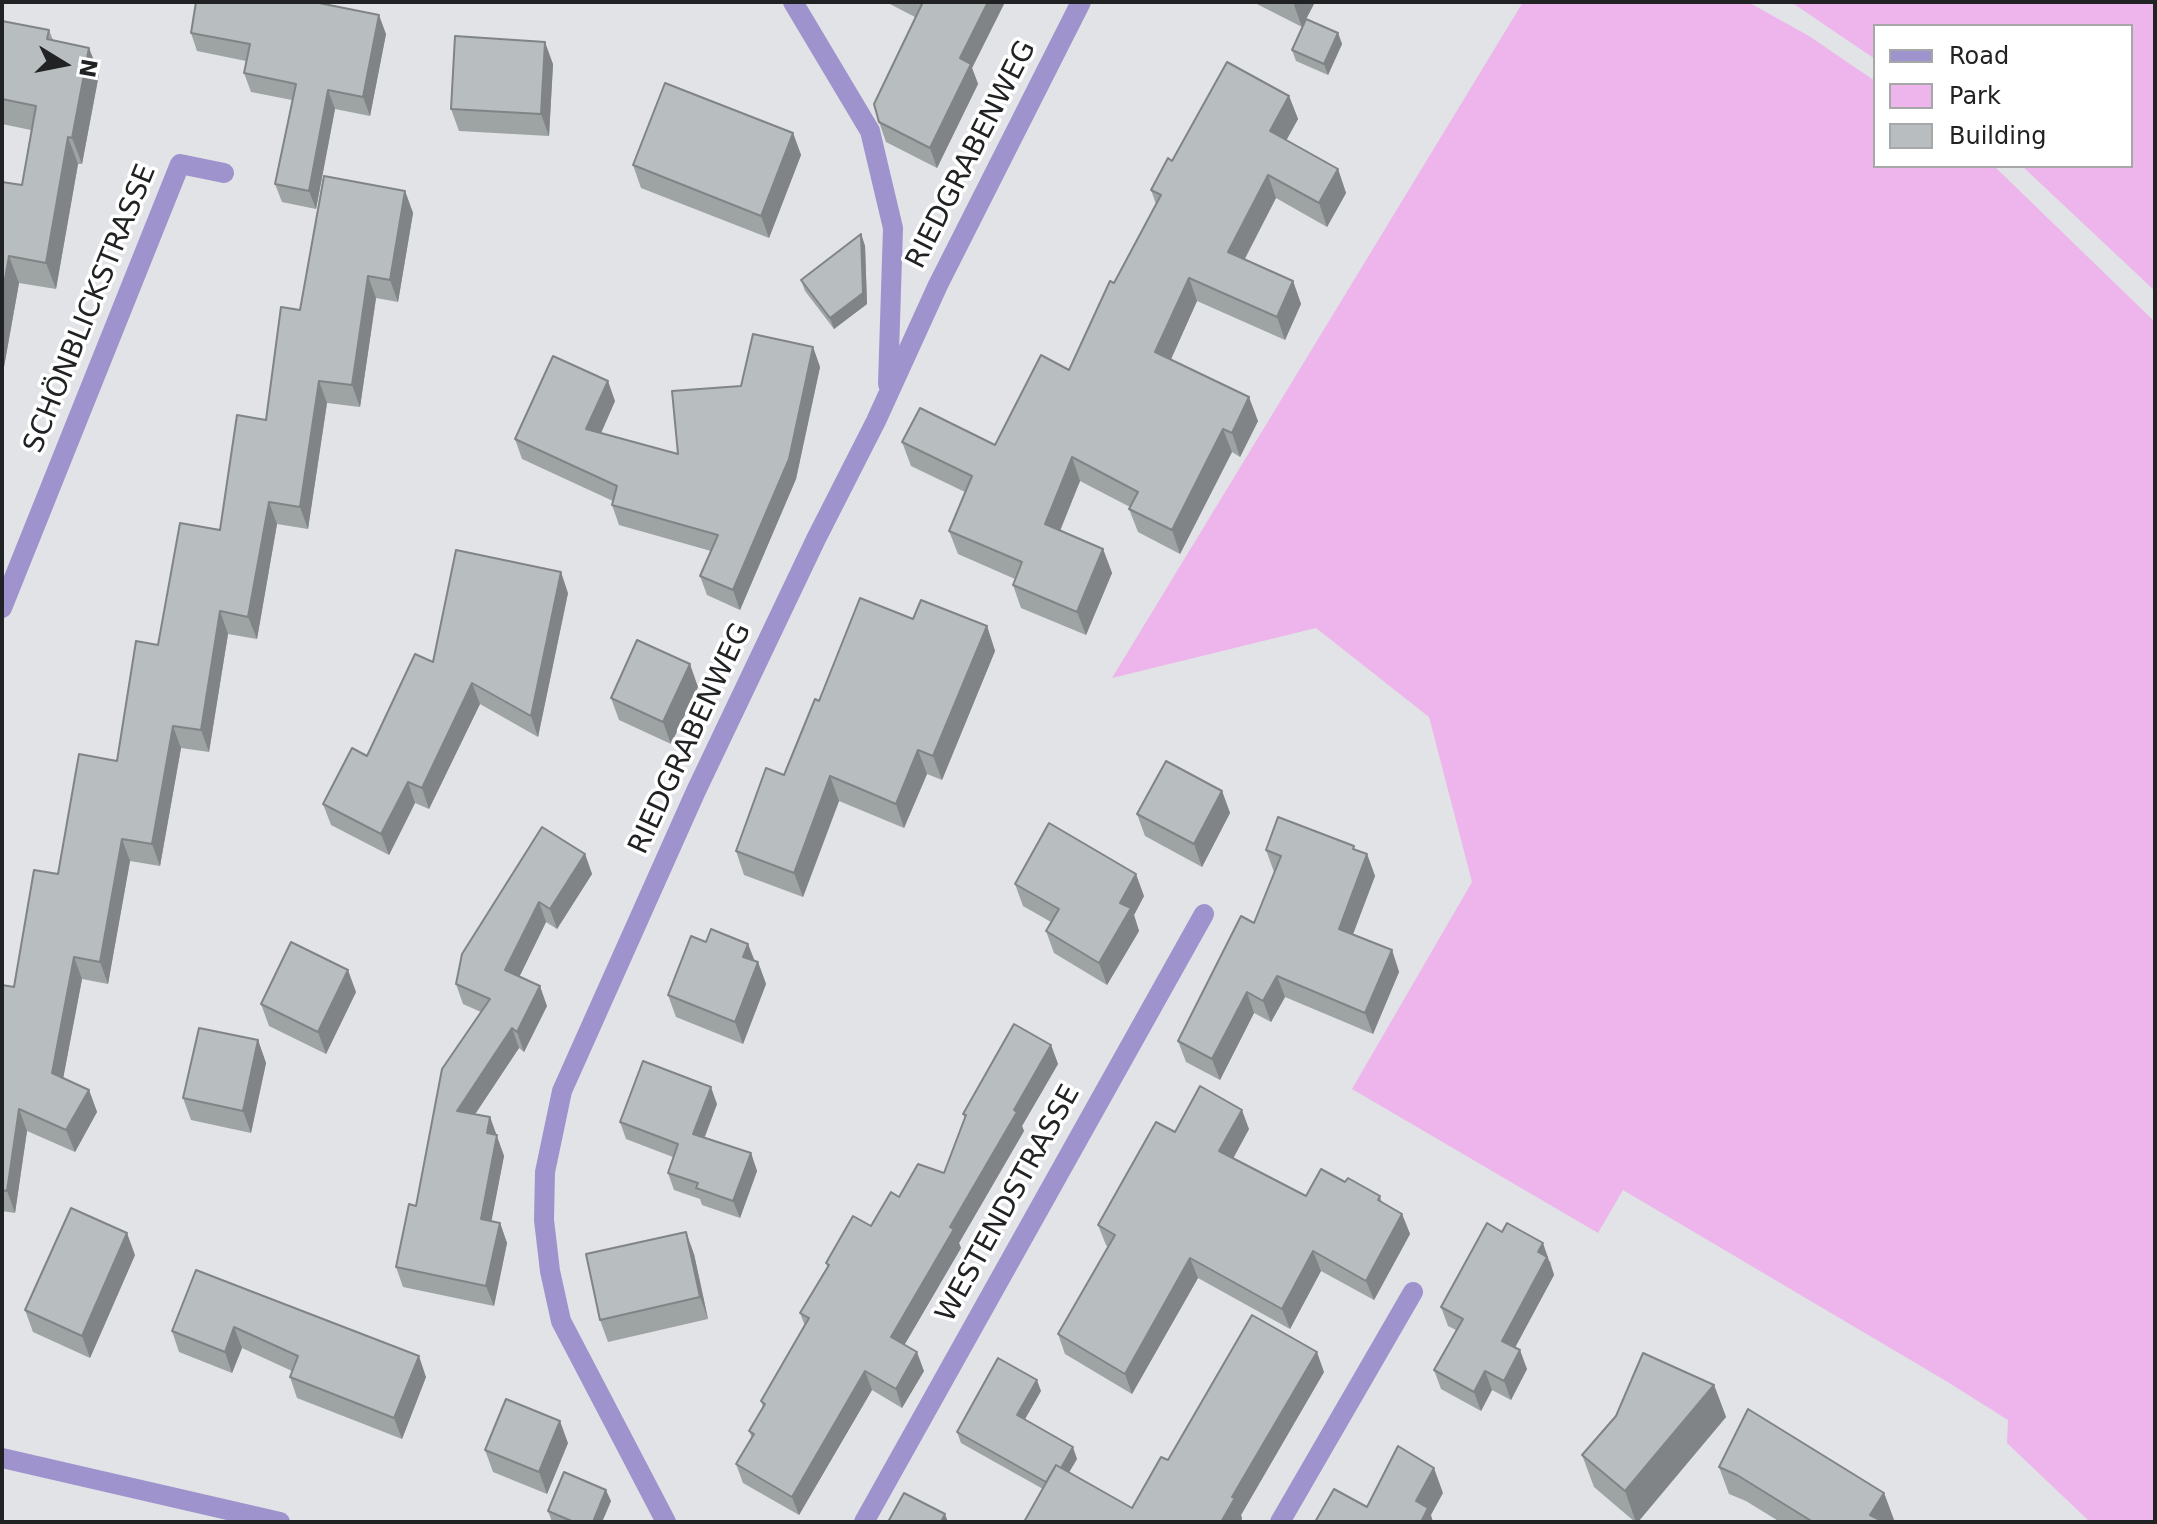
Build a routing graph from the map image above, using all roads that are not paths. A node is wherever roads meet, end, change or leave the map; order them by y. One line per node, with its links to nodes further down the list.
1 (793, 2): 4 (street)
2 (1081, 2): 4 (street, RIEDGRABENWEG)
3 (224, 173): 5 (street, SCHÖNBLICKSTRASSE)
4 (888, 392): 10 (street, RIEDGRABENWEG)
5 (2, 608)
6 (1204, 914): 11 (street, WESTENDSTRASSE)
7 (1413, 1292): 12 (street)
8 (2, 1458): 9 (street)
9 (280, 1522)
10 (666, 1522)
11 (864, 1522)
12 (1280, 1522)

